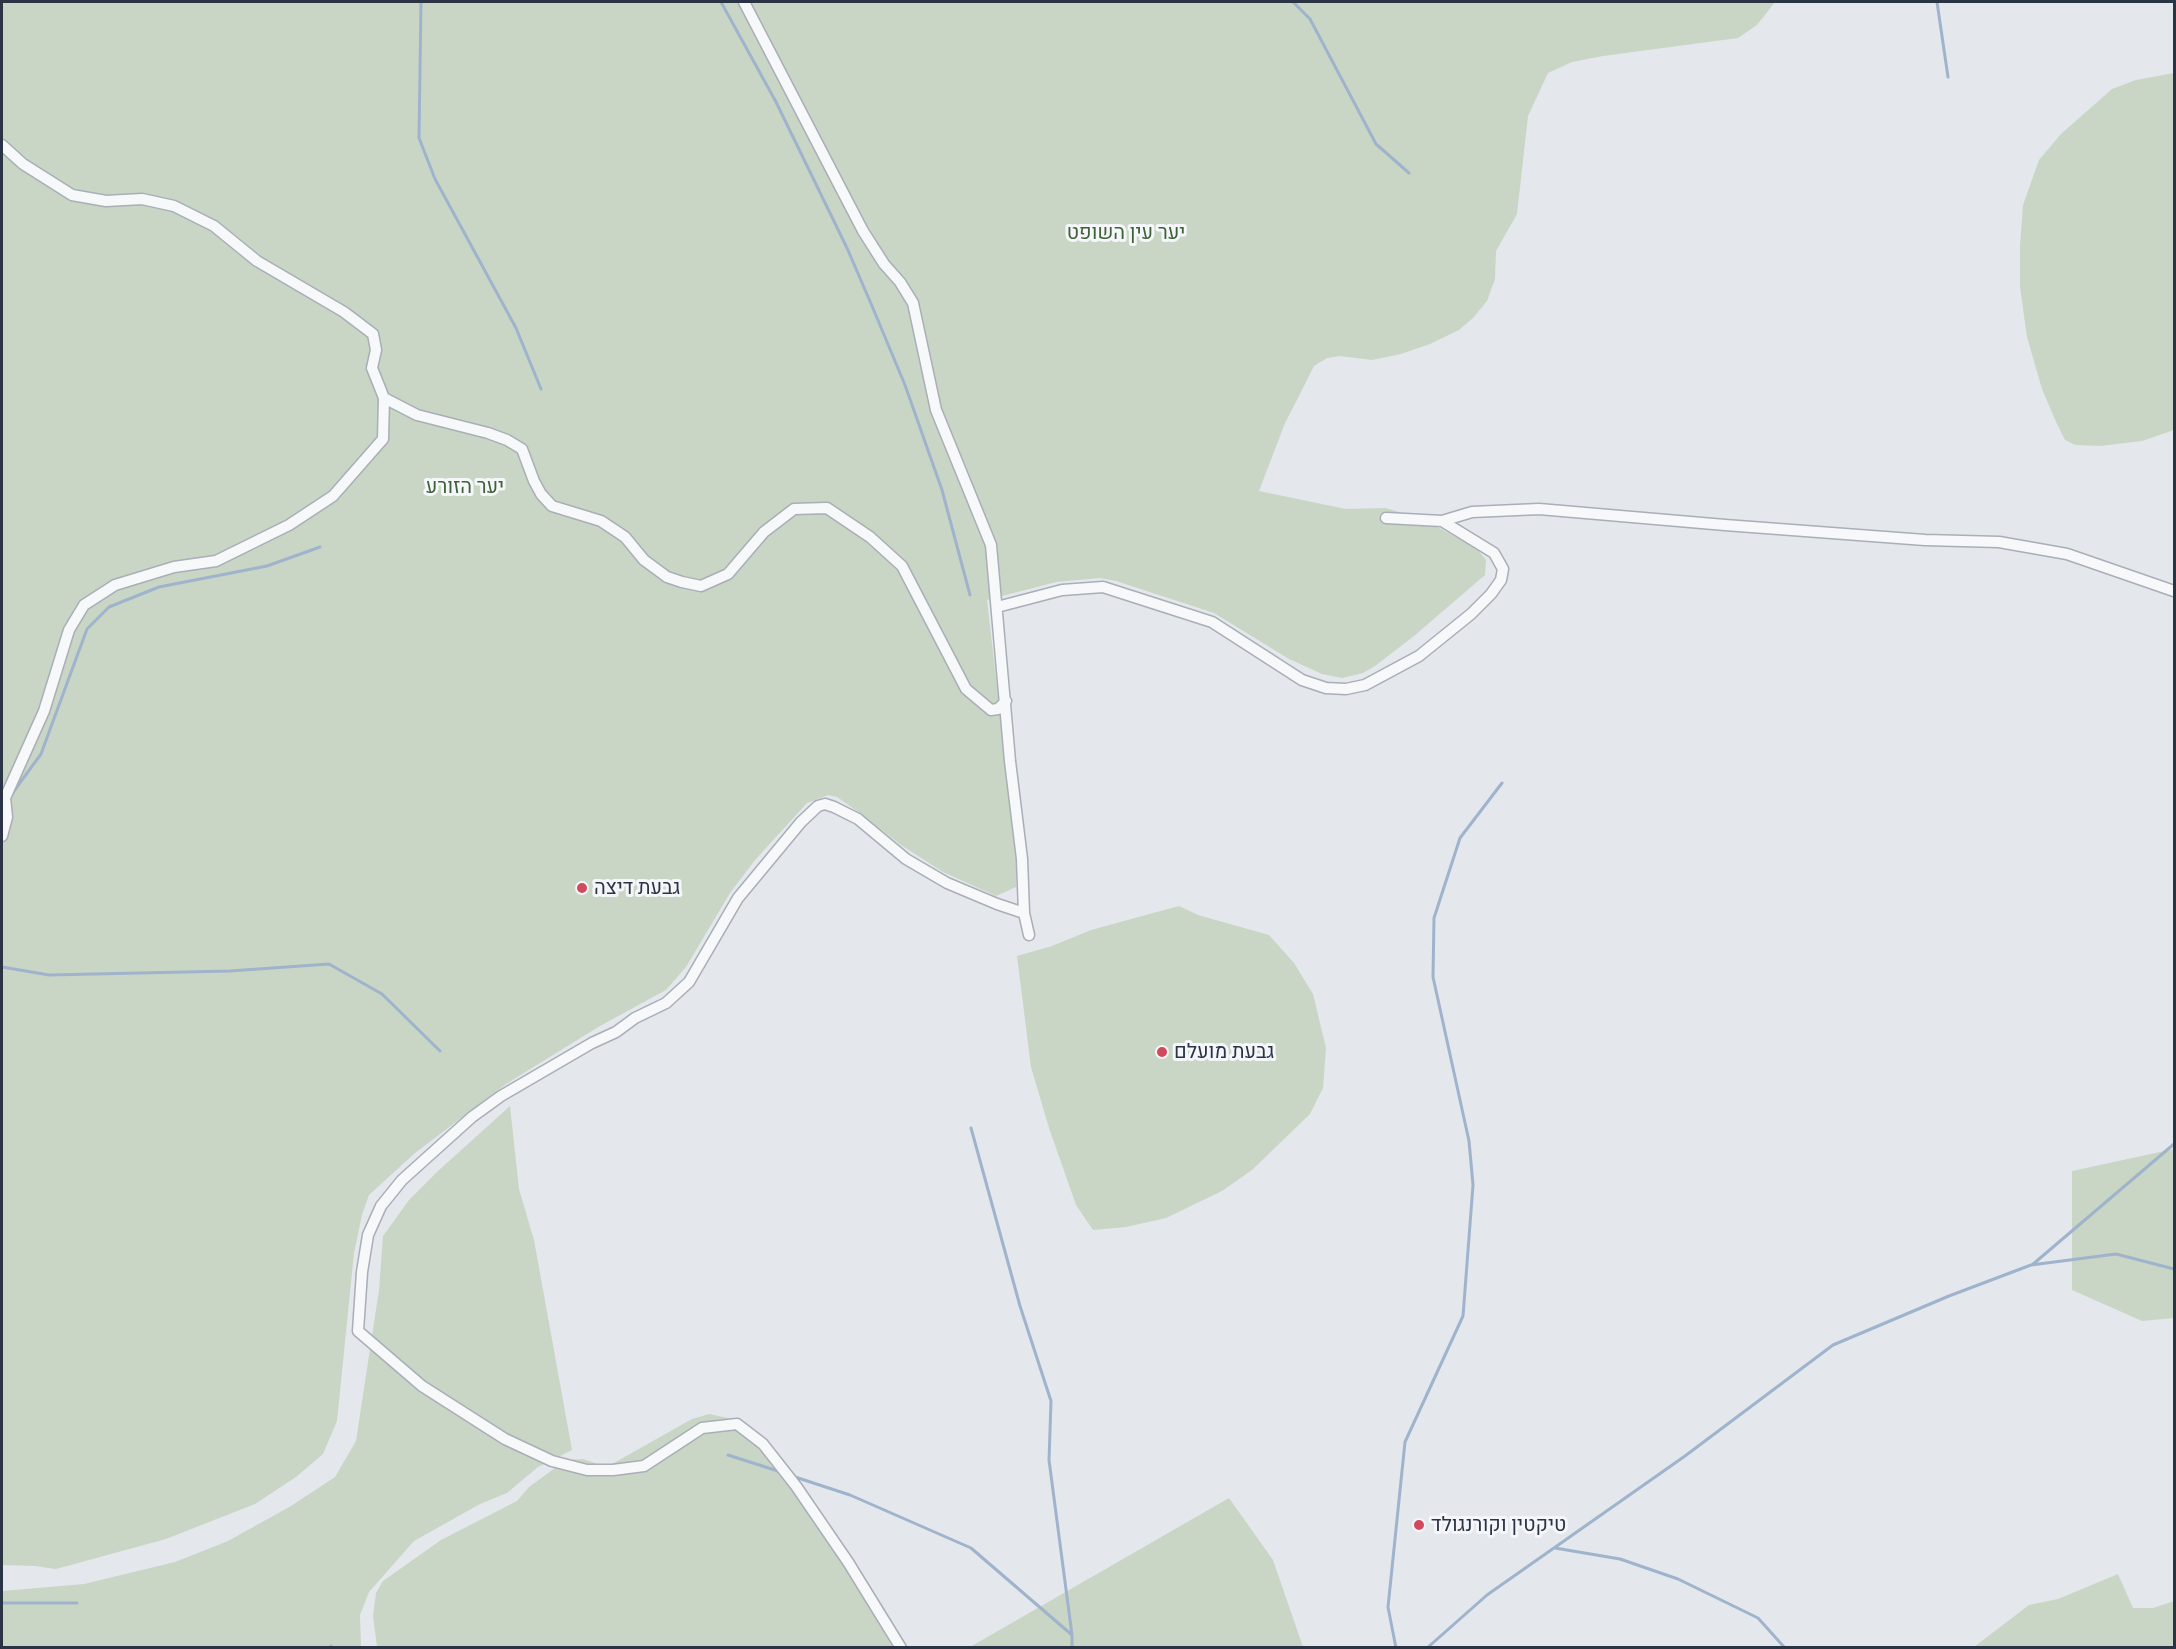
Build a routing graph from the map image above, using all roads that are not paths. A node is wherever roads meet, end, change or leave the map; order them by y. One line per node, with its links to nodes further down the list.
1 (744, 2): 7 (street)
2 (2, 145): 3 (street)
3 (384, 398): 8 (street); 9 (street)
4 (1386, 518): 5 (street)
5 (1442, 521): 6 (street); 7 (street)
6 (2175, 591)
7 (997, 607): 8 (street)
8 (1006, 701): 10 (street)
9 (2, 836)
10 (1024, 913): 11 (street); 12 (street)
11 (1029, 935)
12 (901, 1647)

